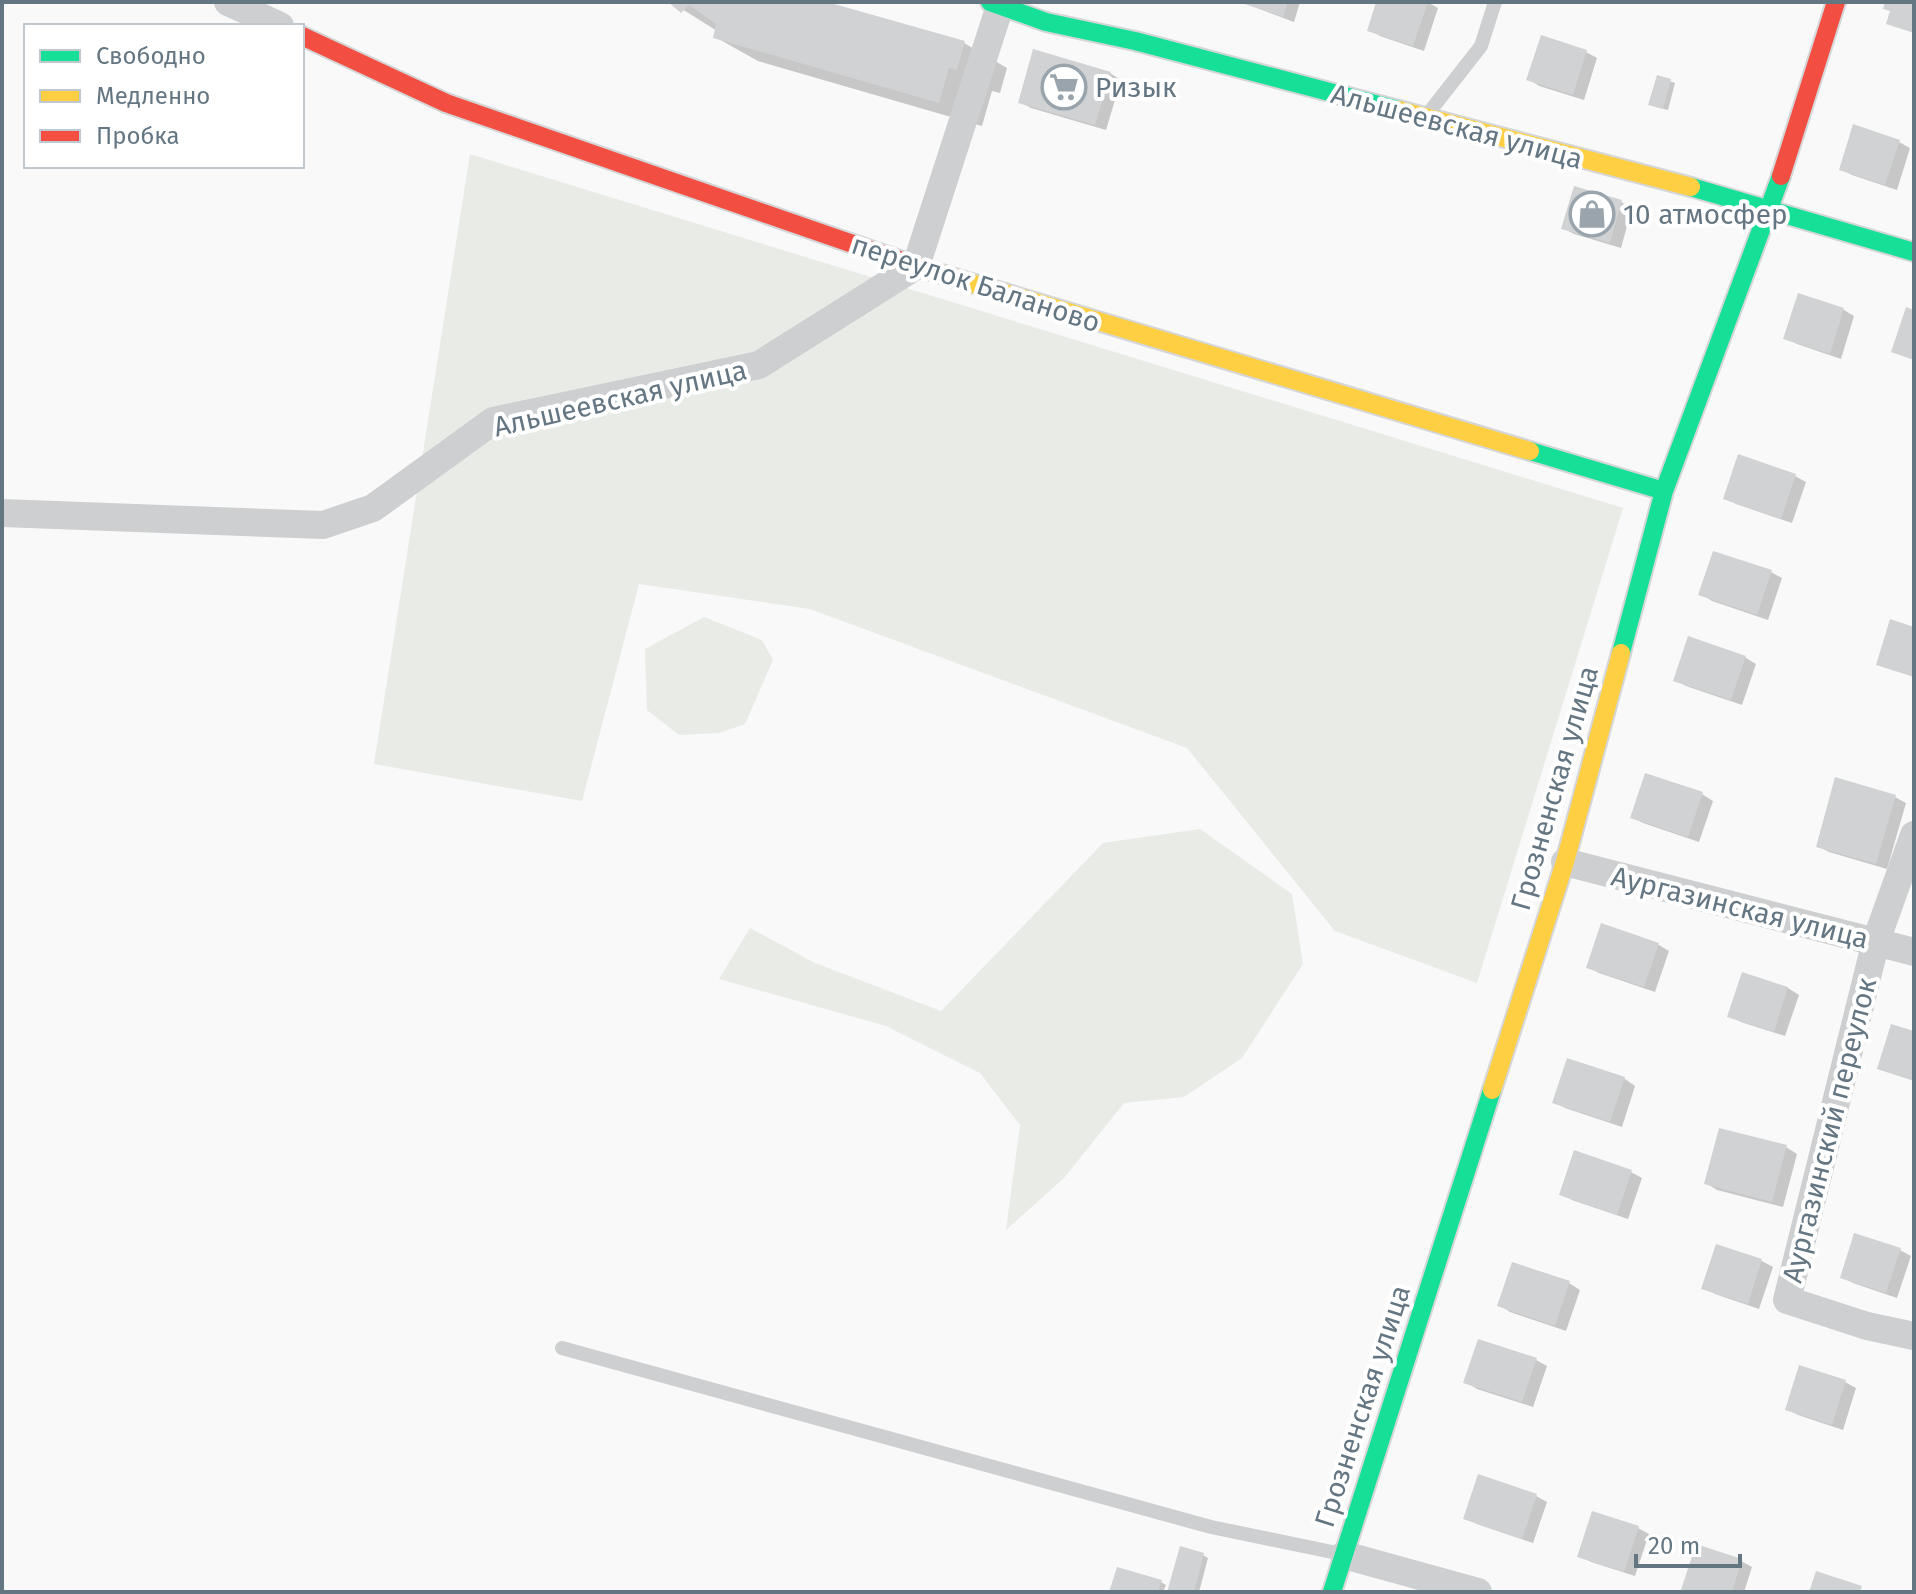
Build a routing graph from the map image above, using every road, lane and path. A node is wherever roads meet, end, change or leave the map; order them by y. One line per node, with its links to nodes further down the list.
1 (228, 2): 5 (street)
2 (1495, 2): 7 (lane)
3 (1836, 2): 8 (street, Грозненская улица)
4 (995, 4): 7 (street, Альшеевская улица); 10 (street, Альшеевская улица)
5 (276, 24)
6 (304, 37): 10 (street, переулок Баланово)
7 (1424, 118): 8 (street, Альшеевская улица)
8 (1770, 209): 9 (street, Альшеевская улица); 11 (street, Грозненская улица)
9 (1914, 252)
10 (916, 266): 11 (street, переулок Баланово); 12 (street, Альшеевская улица)
11 (1664, 491): 14 (street, Грозненская улица)
12 (2, 513)
13 (1914, 835): 15 (street, Аургазинский переулок)
14 (1565, 862): 15 (street, Аургазинская улица); 19 (street, Грозненская улица)
15 (1876, 941): 16 (street, Аургазинская улица); 17 (street, Аургазинский переулок)
16 (1914, 952)
17 (1914, 1336)
18 (562, 1348): 19 (lane)
19 (1344, 1555): 20 (street, Грозненская улица); 21 (street)
20 (1332, 1592)
21 (1478, 1592)

